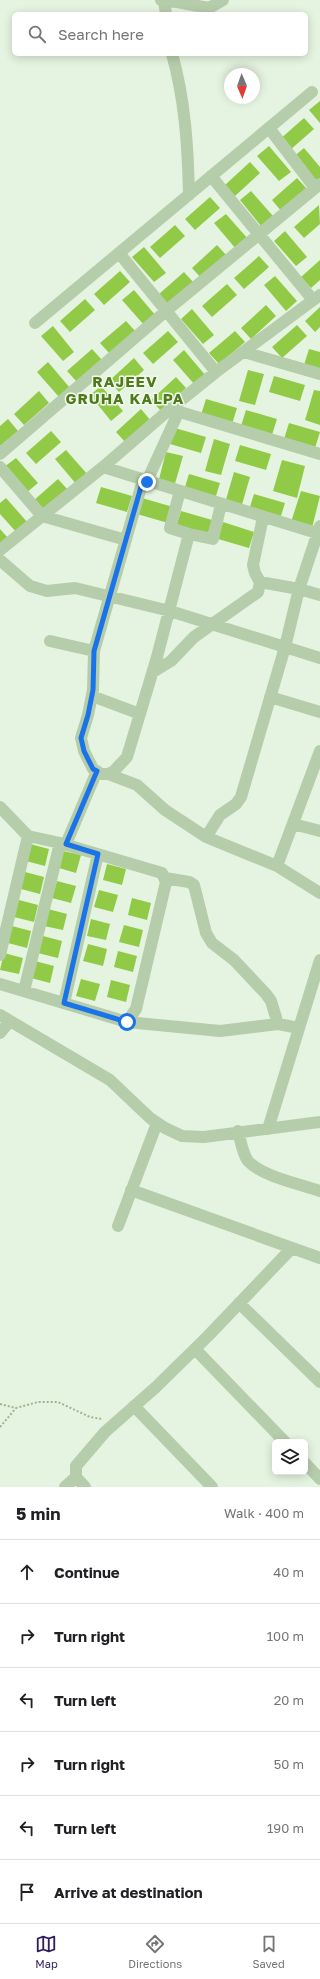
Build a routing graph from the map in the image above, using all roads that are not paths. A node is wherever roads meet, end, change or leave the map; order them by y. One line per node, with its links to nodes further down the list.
1 (223, 0): 3 (street)
2 (163, 1): 3 (street); 4 (street)
3 (177, 1)
4 (166, 12)
5 (173, 56): 10 (street)
6 (312, 92): 7 (street)
7 (269, 128): 8 (street); 9 (street)
8 (211, 176): 10 (street); 11 (street)
9 (318, 186): 11 (street)
10 (189, 195): 12 (street)
11 (259, 234): 13 (street); 14 (street)
12 (119, 253): 14 (street); 15 (street)
13 (317, 297): 16 (street)
14 (166, 311): 17 (street); 20 (street)
15 (35, 323)
16 (244, 352): 17 (street); 18 (street)
17 (216, 372): 19 (street)
18 (320, 374)
19 (174, 410): 21 (street); 23 (street); 24 (street)
20 (0, 454)
21 (320, 454)
22 (0, 467): 27 (street)
23 (104, 467): 24 (street); 27 (street)
24 (145, 481): 25 (street); 31 (street)
25 (180, 491): 26 (street); 30 (street)
26 (222, 504): 28 (street); 30 (street)
27 (42, 516): 31 (street); 32 (street)
28 (263, 517): 29 (street); 34 (street)
29 (319, 531): 35 (street)
30 (189, 534): 38 (street)
31 (126, 540): 37 (street)
32 (0, 550)
33 (0, 560): 37 (street)
34 (260, 582): 35 (street); 39 (street)
35 (299, 589): 36 (street); 41 (street)
36 (320, 595)
37 (109, 597): 38 (street); 42 (street)
38 (170, 611): 39 (street); 44 (street)
39 (213, 623): 41 (street); 44 (street)
40 (50, 641): 42 (street)
41 (285, 647): 43 (street); 46 (street)
42 (94, 651): 45 (street)
43 (320, 658)
44 (153, 672): 48 (street)
45 (92, 696): 48 (street); 50 (street)
46 (270, 697): 47 (street); 55 (street)
47 (320, 712)
48 (140, 714): 50 (street)
49 (320, 751): 52 (street)
50 (103, 773): 55 (street); 56 (street)
51 (0, 807): 54 (street)
52 (293, 824): 53 (street); 58 (street)
53 (320, 831)
54 (28, 836): 56 (street); 61 (street)
55 (206, 837): 58 (street)
56 (63, 844): 57 (street); 64 (street)
57 (98, 854): 59 (street); 65 (street)
58 (277, 866): 60 (street)
59 (165, 878): 67 (street); 68 (street)
60 (320, 893)
61 (0, 955)
62 (320, 960): 69 (street)
63 (0, 984): 64 (street)
64 (24, 991): 65 (street)
65 (64, 1003): 67 (street)
66 (5, 1018): 70 (street); 72 (street)
67 (127, 1022): 68 (street)
68 (278, 1024): 69 (street)
69 (299, 1028): 73 (street)
70 (0, 1033)
71 (320, 1122): 73 (street)
72 (157, 1123): 74 (street); 75 (street)
73 (268, 1129): 74 (street)
74 (238, 1131): 76 (street)
75 (131, 1190): 77 (street); 78 (street)
76 (320, 1191)
77 (118, 1226)
78 (291, 1249): 79 (street); 80 (street)
79 (320, 1258)
80 (239, 1303): 81 (street); 82 (street)
81 (196, 1349): 83 (street); 84 (street)
82 (320, 1382)
83 (134, 1406): 86 (street); 90 (street)
84 (282, 1439)
85 (308, 1466): 87 (street)
86 (76, 1477): 88 (street); 89 (street)
87 (320, 1479)
88 (65, 1487)
89 (85, 1487)
90 (212, 1487)

